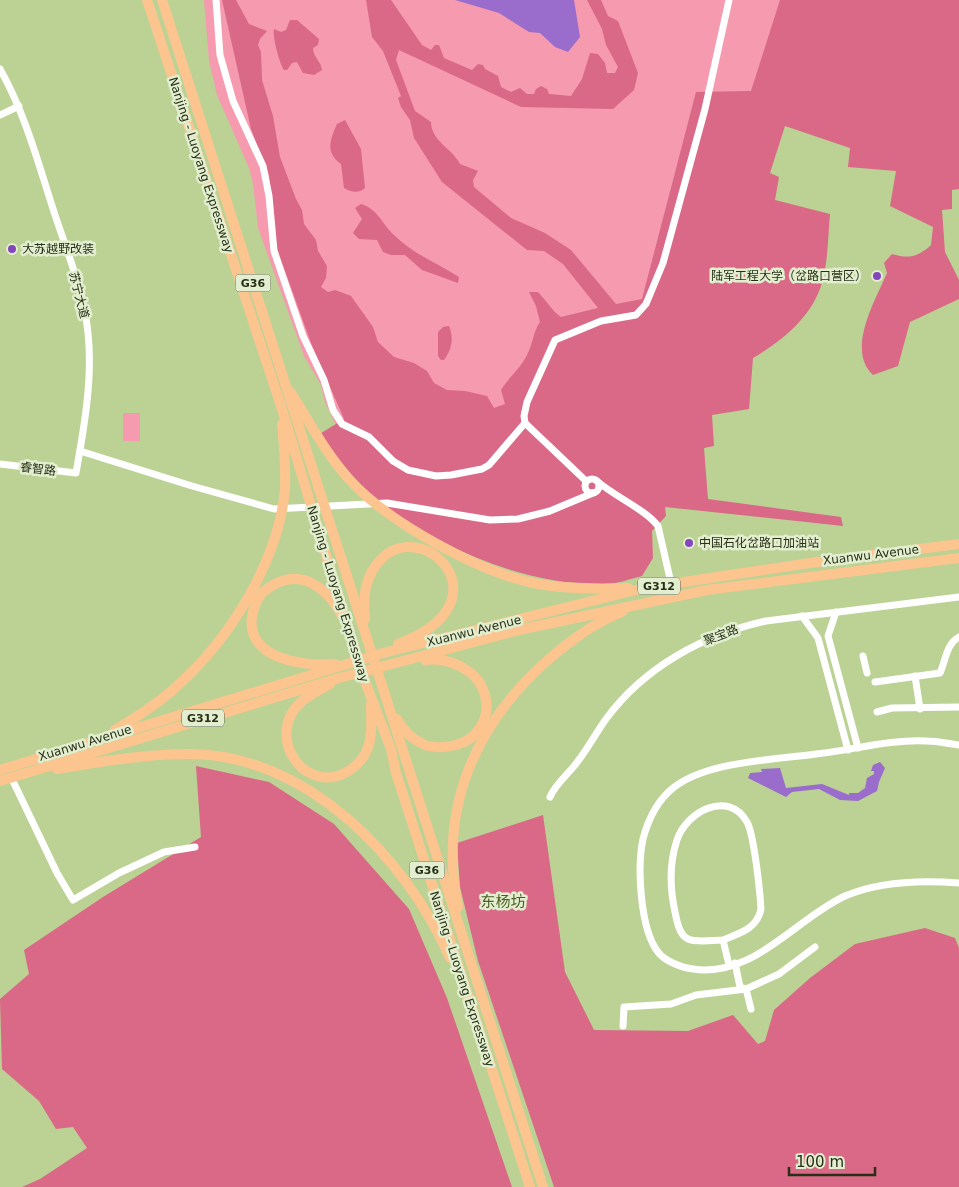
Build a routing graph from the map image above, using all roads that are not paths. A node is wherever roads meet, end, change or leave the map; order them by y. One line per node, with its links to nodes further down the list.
1 (147, 0): 9 (highway, Nanjing - Luoyang Expressway / G36)
2 (162, 0): 8 (highway, Nanjing - Luoyang Expressway / G36)
3 (216, 0): 10 (street)
4 (729, 0): 10 (street)
5 (0, 70): 6 (street, 苏宁大道)
6 (19, 106): 7 (street); 11 (street, 苏宁大道)
7 (0, 115)
8 (287, 385): 22 (highway); 27 (highway, Nanjing - Luoyang Expressway / G36)
9 (281, 406): 28 (highway, Nanjing - Luoyang Expressway / G36); 42 (highway)
10 (525, 423): 15 (street)
11 (80, 451): 13 (street, 苏宁大道); 18 (street)
12 (0, 464): 13 (street, 睿智路)
13 (76, 473)
14 (597, 481): 15 (street); 16 (street); 17 (street)
15 (585, 483): 16 (street); 18 (street)
16 (594, 493): 17 (street); 18 (street)
17 (612, 494): 21 (street)
18 (580, 499)
19 (959, 544): 21 (highway, Xuanwu Avenue / G312)
20 (959, 560): 24 (highway, Xuanwu Avenue / G312)
21 (671, 583): 22 (highway, Xuanwu Avenue / G312)
22 (644, 588): 31 (highway, Xuanwu Avenue / G312)
23 (959, 596): 25 (street, 聚宝路)
24 (662, 598): 32 (highway, Xuanwu Avenue / G312); 56 (highway)
25 (836, 612): 26 (street, 聚宝路); 44 (street)
26 (802, 616): 45 (street); 50 (street, 聚宝路)
27 (365, 628): 31 (highway); 37 (highway, Nanjing - Luoyang Expressway / G36)
28 (350, 633): 31 (highway); 38 (highway, Nanjing - Luoyang Expressway / G36)
29 (959, 636): 34 (street)
30 (863, 656): 33 (street)
31 (361, 660): 42 (highway, Xuanwu Avenue / G312)
32 (389, 664): 35 (highway, Xuanwu Avenue / G312); 37 (highway)
33 (867, 673)
34 (915, 676): 36 (street); 40 (street)
35 (339, 678): 38 (highway); 47 (highway, Xuanwu Avenue / G312)
36 (875, 682)
37 (384, 694): 56 (highway, Nanjing - Luoyang Expressway / G36)
38 (371, 698): 60 (highway, Nanjing - Luoyang Expressway / G36)
39 (959, 707): 40 (street)
40 (920, 709): 41 (street)
41 (877, 712)
42 (92, 741): 46 (highway, Xuanwu Avenue / G312)
43 (959, 745): 44 (street)
44 (858, 748): 45 (street)
45 (848, 750): 55 (street)
46 (2, 769)
47 (15, 777): 48 (highway, Xuanwu Avenue / G312); 49 (street); 51 (street); 60 (highway)
48 (0, 781)
49 (0, 785)
50 (550, 797)
51 (195, 847)
52 (959, 883): 55 (street)
53 (723, 940): 53 (street); 55 (street)
54 (815, 947): 57 (street)
55 (732, 964): 57 (street)
56 (473, 973): 62 (highway, Nanjing - Luoyang Expressway / G36)
57 (746, 989): 58 (street); 59 (street)
58 (751, 1009)
59 (623, 1026)
60 (483, 1043): 61 (highway, Nanjing - Luoyang Expressway / G36)
61 (530, 1187)
62 (543, 1187)

